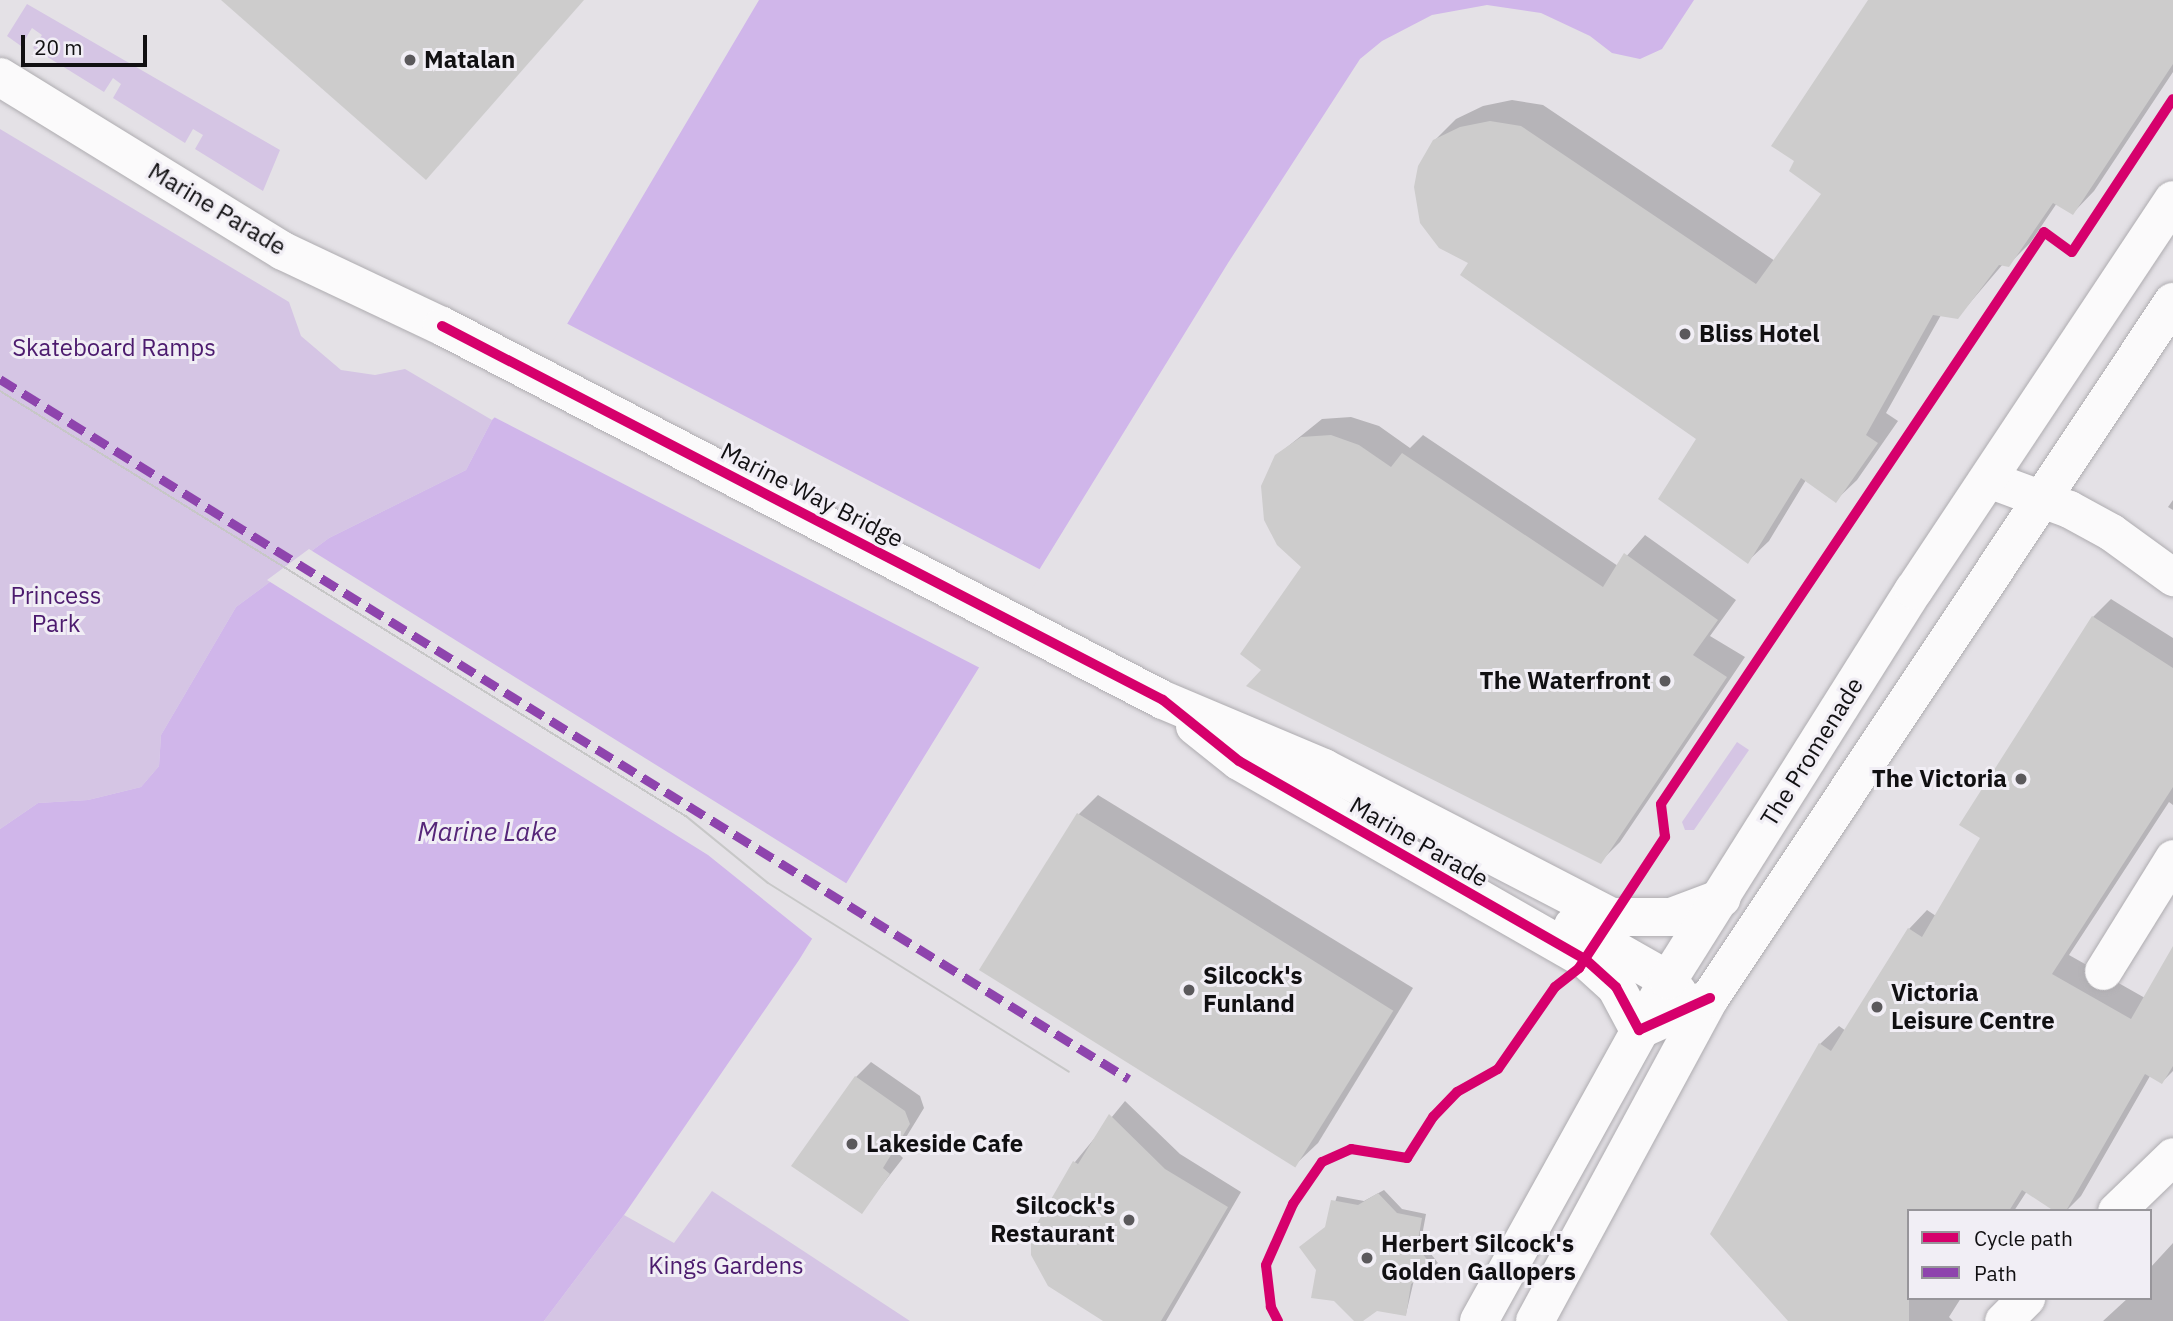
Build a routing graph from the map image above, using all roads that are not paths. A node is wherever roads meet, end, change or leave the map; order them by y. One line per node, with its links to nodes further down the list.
1 (0, 77): 4 (street, Marine Parade)
2 (2169, 215): 5 (street, The Promenade)
3 (2173, 302): 6 (street, The Promenade)
4 (442, 326): 8 (street, Marine Way Bridge)
5 (1988, 479): 6 (street); 11 (street, The Promenade)
6 (2043, 497): 7 (street); 13 (street, The Promenade)
7 (2173, 577)
8 (1164, 700): 9 (street, Marine Parade); 14 (street, Marine Parade)
9 (1324, 768): 11 (street, Marine Parade); 13 (street, Marine Parade)
10 (2173, 858): 12 (street)
11 (1722, 898): 13 (street, The Promenade)
12 (2103, 971)
13 (1686, 1008): 14 (street, The Promenade); 19 (street, The Promenade)
14 (1639, 1030): 18 (street, The Promenade)
15 (2173, 1156): 16 (street)
16 (2118, 1209)
17 (2024, 1300): 20 (street)
18 (1479, 1321)
19 (1535, 1321)
20 (2003, 1321)

